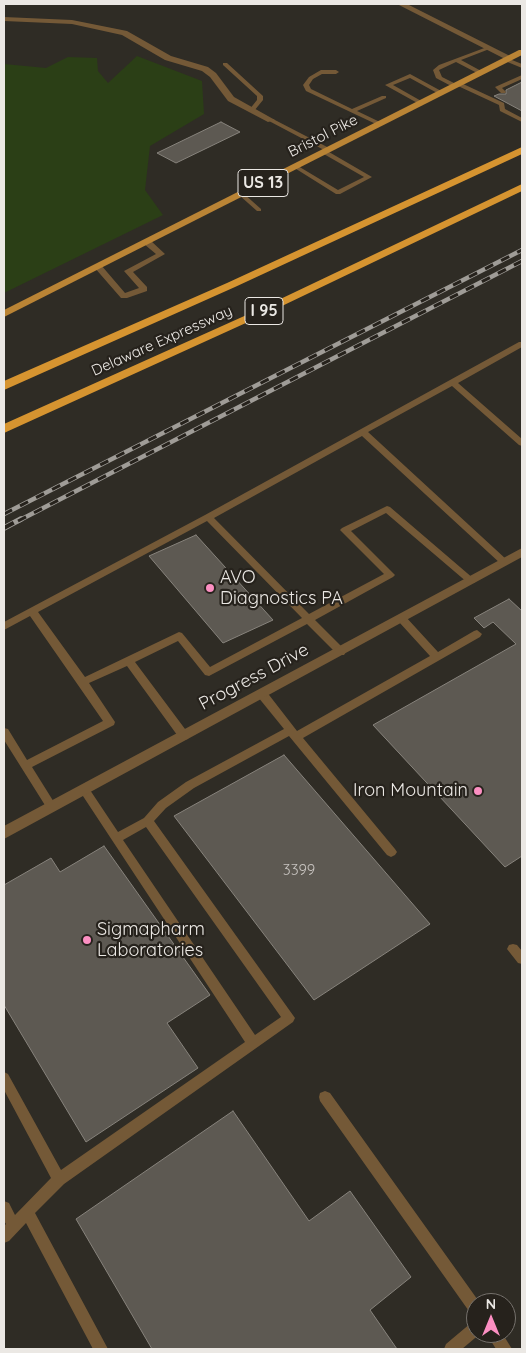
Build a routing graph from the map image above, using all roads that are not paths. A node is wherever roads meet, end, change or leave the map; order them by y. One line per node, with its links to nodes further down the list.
1 (401, 4): 3 (street)
2 (4, 19): 18 (street)
3 (489, 48): 5 (street); 6 (lane)
4 (522, 52): 5 (main road, Bristol Pike / US 13)
5 (508, 59): 8 (lane); 10 (main road, Bristol Pike / US 13)
6 (456, 60): 10 (lane); 12 (lane)
7 (224, 64): 18 (lane)
8 (522, 66)
9 (336, 72): 19 (lane)
10 (480, 73): 12 (main road, Bristol Pike / US 13)
11 (515, 81): 13 (lane); 14 (lane)
12 (457, 85): 15 (main road, Bristol Pike / US 13); 21 (lane)
13 (522, 85)
14 (503, 92)
15 (441, 93): 17 (main road, Bristol Pike / US 13); 17 (lane)
16 (384, 97): 19 (lane)
17 (421, 103): 22 (main road, Bristol Pike / US 13)
18 (252, 110): 20 (street)
19 (352, 111): 22 (lane)
20 (271, 120): 24 (lane)
21 (522, 120)
22 (380, 124): 24 (main road, Bristol Pike / US 13)
23 (522, 150): 34 (highway, Delaware Expressway / I 95)
24 (326, 151): 25 (main road, Bristol Pike / US 13); 25 (lane)
25 (296, 167): 27 (main road, Bristol Pike / US 13)
26 (522, 187): 35 (highway, Delaware Expressway / I 95)
27 (242, 194): 28 (lane); 29 (main road, Bristol Pike / US 13)
28 (259, 210)
29 (147, 242): 30 (main road, Bristol Pike / US 13); 30 (lane)
30 (98, 267): 31 (main road, Bristol Pike / US 13)
31 (4, 314)
32 (522, 344): 33 (lane)
33 (452, 382): 36 (lane); 37 (lane)
34 (4, 386)
35 (4, 430)
36 (363, 432): 38 (lane); 40 (lane)
37 (522, 443)
38 (208, 517): 42 (lane); 43 (lane)
39 (522, 552): 40 (street, Progress Drive)
40 (504, 562): 41 (street, Progress Drive)
41 (471, 581): 43 (lane); 44 (street, Progress Drive)
42 (32, 611): 45 (lane); 50 (lane)
43 (309, 619): 47 (lane); 49 (lane)
44 (402, 619): 47 (street, Progress Drive); 48 (lane)
45 (4, 626)
46 (477, 634): 48 (lane)
47 (341, 652): 51 (street, Progress Drive)
48 (437, 657): 53 (lane)
49 (129, 661): 50 (lane); 54 (lane)
50 (83, 682): 55 (lane)
51 (262, 694): 53 (lane); 54 (street, Progress Drive)
52 (4, 732): 55 (lane)
53 (294, 734): 58 (lane); 61 (lane)
54 (184, 736): 56 (street, Progress Drive)
55 (25, 766): 57 (lane)
56 (84, 790): 57 (street, Progress Drive); 60 (lane)
57 (52, 807): 59 (street, Progress Drive)
58 (148, 821): 60 (lane); 64 (lane)
59 (4, 834)
60 (116, 839): 64 (lane)
61 (390, 852)
62 (513, 949): 63 (lane)
63 (522, 959)
64 (254, 1043): 67 (lane)
65 (4, 1078): 67 (lane)
66 (325, 1097): 71 (lane)
67 (59, 1180): 69 (lane)
68 (4, 1208): 70 (lane)
69 (27, 1212): 70 (lane); 73 (lane)
70 (9, 1231)
71 (466, 1295)
72 (466, 1336): 74 (lane)
73 (101, 1349)
74 (451, 1349)

